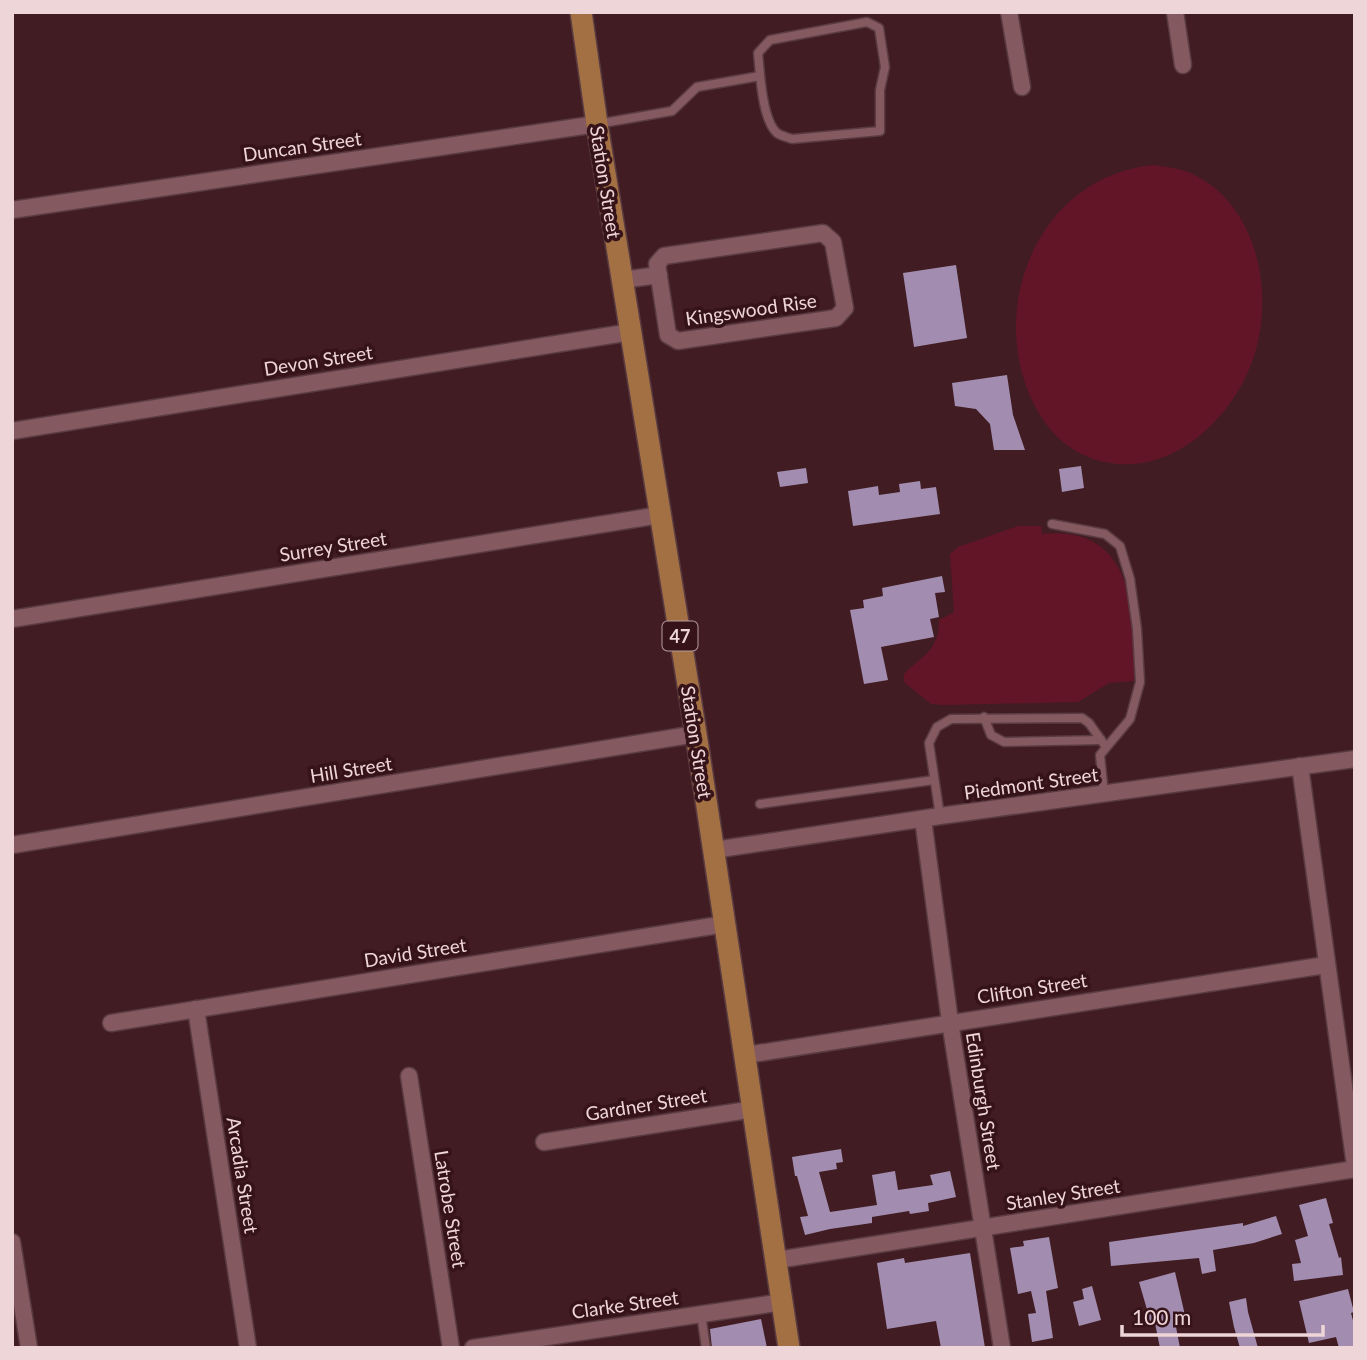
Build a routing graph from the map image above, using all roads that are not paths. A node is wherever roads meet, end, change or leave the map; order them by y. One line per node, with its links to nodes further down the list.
1 (581, 12): 7 (main road, Station Street / 47)
2 (1009, 12): 6 (street)
3 (1175, 12): 4 (street)
4 (1183, 65)
5 (760, 76): 5 (lane); 7 (lane)
6 (1022, 87)
7 (597, 124): 8 (street, Duncan Street); 10 (main road, Station Street / 47)
8 (12, 210)
9 (659, 275): 9 (street, Kingswood Rise); 10 (street)
10 (622, 280): 11 (main road, Station Street / 47)
11 (631, 332): 12 (street, Devon Street); 13 (main road, Station Street / 47)
12 (12, 431)
13 (660, 515): 15 (street, Surrey Street); 17 (main road, Station Street / 47)
14 (1052, 524): 18 (lane)
15 (12, 619)
16 (984, 718): 18 (lane); 18 (lane); 21 (lane)
17 (696, 734): 26 (street, Hill Street); 27 (main road, Station Street / 47)
18 (1103, 743): 22 (lane)
19 (1355, 759): 20 (street, Piedmont Street)
20 (1300, 766): 22 (street, Piedmont Street); 29 (street)
21 (934, 780): 23 (lane); 24 (lane)
22 (1104, 794): 24 (street, Piedmont Street)
23 (760, 804)
24 (940, 816): 25 (street, Piedmont Street)
25 (923, 818): 27 (street, Piedmont Street); 31 (street, Edinburgh Street)
26 (12, 845)
27 (714, 850): 28 (main road, Station Street / 47)
28 (725, 923): 30 (street, David Street); 33 (main road, Station Street / 47)
29 (1326, 965): 31 (street, Clifton Street); 37 (street)
30 (196, 1009): 32 (street, David Street); 44 (street, Arcadia Street)
31 (950, 1022): 33 (street, Clifton Street); 38 (street, Edinburgh Street)
32 (111, 1023)
33 (746, 1055): 35 (main road, Station Street / 47)
34 (409, 1076): 45 (street, Latrobe Street)
35 (754, 1109): 36 (street, Gardner Street); 40 (main road, Station Street / 47)
36 (544, 1142)
37 (1355, 1168): 38 (street, Stanley Street)
38 (984, 1228): 40 (street, Stanley Street); 49 (street, Edinburgh Street)
39 (12, 1242): 43 (street)
40 (777, 1260): 41 (main road, Station Street / 47)
41 (783, 1302): 42 (street, Clarke Street); 48 (main road, Station Street / 47)
42 (701, 1314): 46 (street, Clarke Street); 47 (lane)
43 (29, 1348)
44 (248, 1348)
45 (452, 1348)
46 (473, 1348)
47 (706, 1348)
48 (789, 1348)
49 (1002, 1348)

